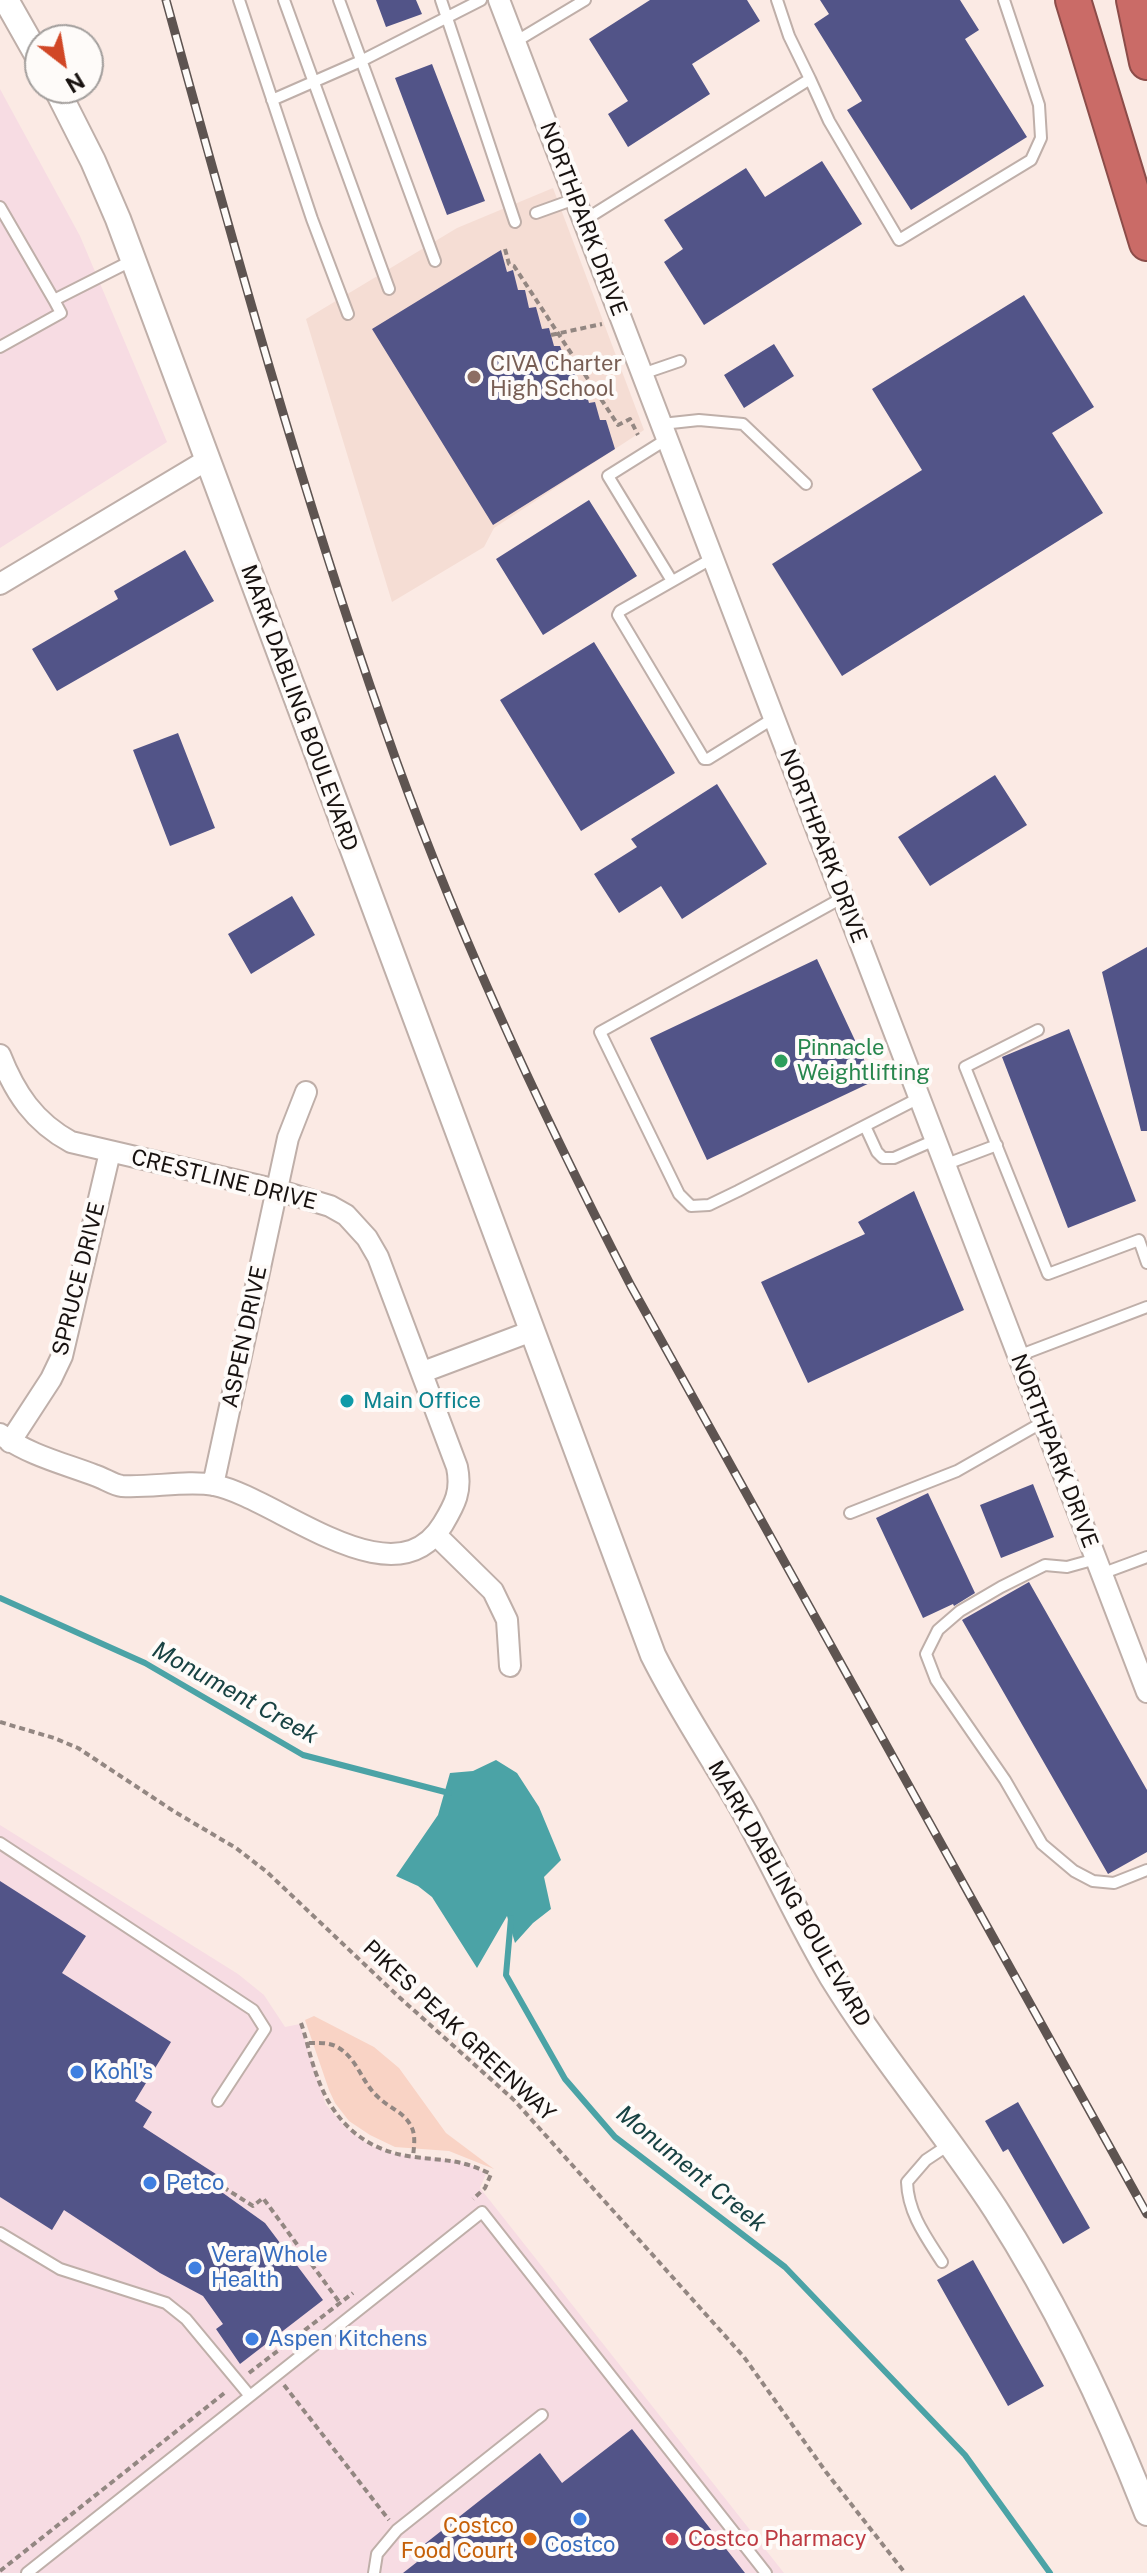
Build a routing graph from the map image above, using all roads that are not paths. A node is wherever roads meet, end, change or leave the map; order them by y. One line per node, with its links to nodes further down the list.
1 (6, 0): 14 (street)
2 (239, 0): 20 (lane)
3 (284, 0): 19 (lane)
4 (339, 0): 16 (lane)
5 (441, 0): 13 (lane)
6 (481, 0): 13 (lane)
7 (499, 0): 15 (street, NORTHPARK DRIVE)
8 (585, 0): 15 (lane)
9 (777, 0): 18 (lane)
10 (1004, 0): 18 (lane)
11 (1073, 0): 27 (highway)
12 (1134, 0): 17 (highway)
13 (447, 17): 16 (lane); 26 (lane)
14 (24, 32)
15 (515, 42): 22 (street, NORTHPARK DRIVE)
16 (361, 61): 19 (lane); 29 (lane)
17 (1147, 62)
18 (810, 79): 25 (lane)
19 (313, 82): 20 (lane); 30 (lane)
20 (272, 100): 32 (lane)
21 (64, 104): 28 (street, MARK DABLING BOULEVARD)
22 (575, 199): 24 (lane); 25 (street, NORTHPARK DRIVE)
23 (0, 207): 31 (lane)
24 (536, 213)
25 (583, 221): 35 (street, NORTHPARK DRIVE)
26 (515, 222)
27 (1147, 243)
28 (133, 260): 31 (lane); 37 (street, MARK DABLING BOULEVARD)
29 (435, 261)
30 (389, 289)
31 (54, 300): 33 (lane)
32 (348, 314)
33 (0, 347)
34 (680, 361): 35 (lane)
35 (642, 374): 36 (street, NORTHPARK DRIVE)
36 (665, 432): 38 (lane); 39 (street, NORTHPARK DRIVE); 40 (lane)
37 (207, 460): 41 (street); 57 (street, MARK DABLING BOULEVARD)
38 (806, 484)
39 (713, 558): 40 (lane); 42 (street, NORTHPARK DRIVE)
40 (672, 581): 42 (lane)
41 (0, 584)
42 (774, 718): 43 (street, NORTHPARK DRIVE)
43 (842, 898): 48 (street, NORTHPARK DRIVE); 49 (lane)
44 (1038, 1030): 51 (lane)
45 (0, 1055): 46 (street, CRESTLINE DRIVE)
46 (4, 1079): 52 (street, CRESTLINE DRIVE)
47 (306, 1092): 54 (street, ASPEN DRIVE)
48 (919, 1098): 49 (lane); 50 (street, NORTHPARK DRIVE)
49 (865, 1126): 50 (lane)
50 (935, 1140): 53 (street, NORTHPARK DRIVE)
51 (997, 1145): 53 (lane); 55 (lane)
52 (110, 1152): 54 (street, CRESTLINE DRIVE); 61 (street, SPRUCE DRIVE)
53 (944, 1165): 58 (street, NORTHPARK DRIVE)
54 (277, 1190): 59 (street, CRESTLINE DRIVE); 62 (street, ASPEN DRIVE)
55 (1147, 1263)
56 (1147, 1307): 58 (lane)
57 (532, 1331): 59 (street); 72 (street, MARK DABLING BOULEVARD)
58 (1018, 1356): 60 (street, NORTHPARK DRIVE)
59 (423, 1372): 64 (street, CRESTLINE DRIVE)
60 (1043, 1422): 63 (lane); 66 (street, NORTHPARK DRIVE)
61 (5, 1438): 62 (street)
62 (213, 1485): 64 (street)
63 (850, 1513)
64 (436, 1535): 67 (street)
65 (1147, 1557): 66 (lane)
66 (1098, 1566): 68 (street, NORTHPARK DRIVE); 70 (lane)
67 (510, 1666)
68 (1147, 1692)
69 (0, 1843): 71 (lane)
70 (1147, 1870)
71 (218, 2101)
72 (951, 2143): 74 (lane); 77 (street, MARK DABLING BOULEVARD)
73 (0, 2233): 75 (lane)
74 (942, 2262)
75 (250, 2396): 78 (lane); 80 (lane)
76 (542, 2415): 79 (lane)
77 (1147, 2513)
78 (27, 2573)
79 (374, 2573)
80 (766, 2573)

